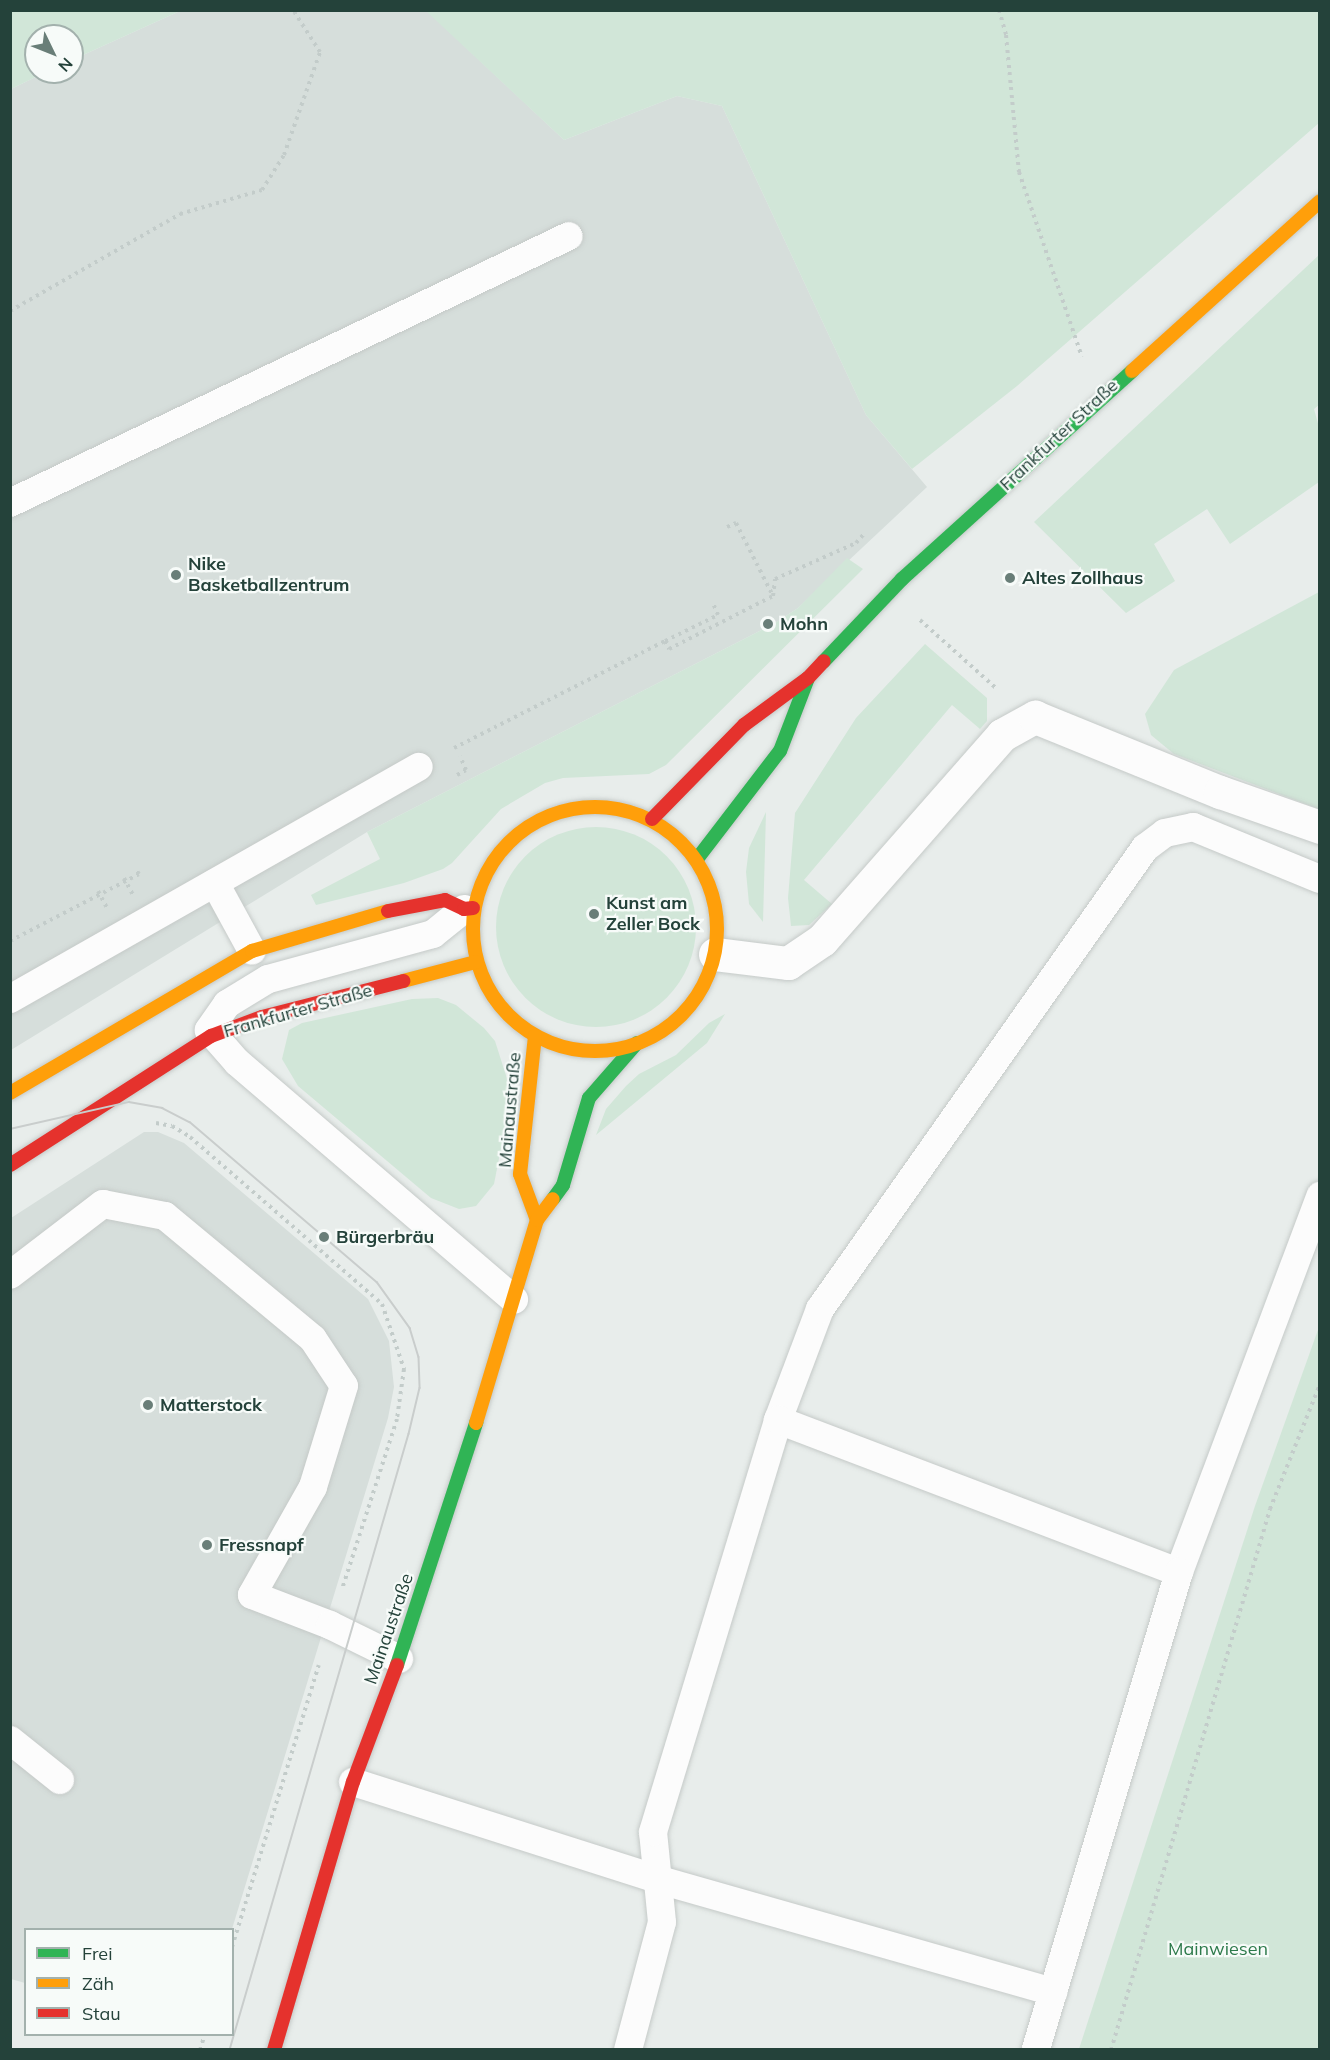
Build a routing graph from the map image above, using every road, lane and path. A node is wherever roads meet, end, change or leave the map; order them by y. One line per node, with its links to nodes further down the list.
1 (293, 10): 5 (path)
2 (999, 10): 6 (path)
3 (1320, 201): 14 (main road, Frankfurter Straße)
4 (569, 236): 7 (lane)
5 (10, 311)
6 (1083, 358)
7 (10, 503)
8 (727, 527): 10 (path)
9 (862, 535): 10 (path)
10 (773, 596): 13 (path)
11 (713, 603): 13 (path)
12 (920, 620): 15 (path)
13 (665, 641): 16 (path)
14 (808, 678): 20 (main road, Frankfurter Straße); 22 (main road, Frankfurter Straße)
15 (998, 690)
16 (455, 747)
17 (459, 754): 19 (path)
18 (419, 767): 26 (lane)
19 (458, 775)
20 (652, 819): 22 (main road); 30 (main road)
21 (1320, 827): 33 (street)
22 (697, 859): 33 (main road)
23 (137, 871): 31 (path)
24 (124, 878): 28 (path, bridge)
25 (1320, 879): 46 (lane)
26 (215, 883): 32 (lane); 35 (lane)
27 (98, 891): 29 (path, bridge)
28 (133, 894)
29 (106, 908)
30 (469, 908): 32 (main road); 34 (main road); 36 (lane)
31 (10, 941)
32 (252, 951): 39 (main road)
33 (715, 954): 38 (main road)
34 (476, 962): 36 (main road, Frankfurter Straße); 37 (main road)
35 (10, 999)
36 (211, 1035): 40 (main road, Frankfurter Straße); 44 (lane)
37 (535, 1036): 38 (main road); 42 (main road, Mainaustraße)
38 (637, 1044): 42 (main road, Mainaustraße)
39 (10, 1092)
40 (10, 1165)
41 (1320, 1196): 47 (lane)
42 (537, 1220): 44 (main road, Mainaustraße)
43 (10, 1275): 48 (lane)
44 (514, 1299): 48 (main road, Mainaustraße)
45 (1320, 1384): 57 (path)
46 (778, 1420): 47 (lane); 52 (lane)
47 (1179, 1572): 53 (lane)
48 (399, 1659): 51 (main road, Mainaustraße)
49 (10, 1740): 50 (lane)
50 (60, 1780)
51 (353, 1782): 52 (lane); 54 (main road, Mainaustraße)
52 (660, 1880): 53 (lane); 55 (lane)
53 (1053, 1992): 56 (lane)
54 (274, 2049)
55 (628, 2049)
56 (1036, 2049)
57 (1111, 2049)

